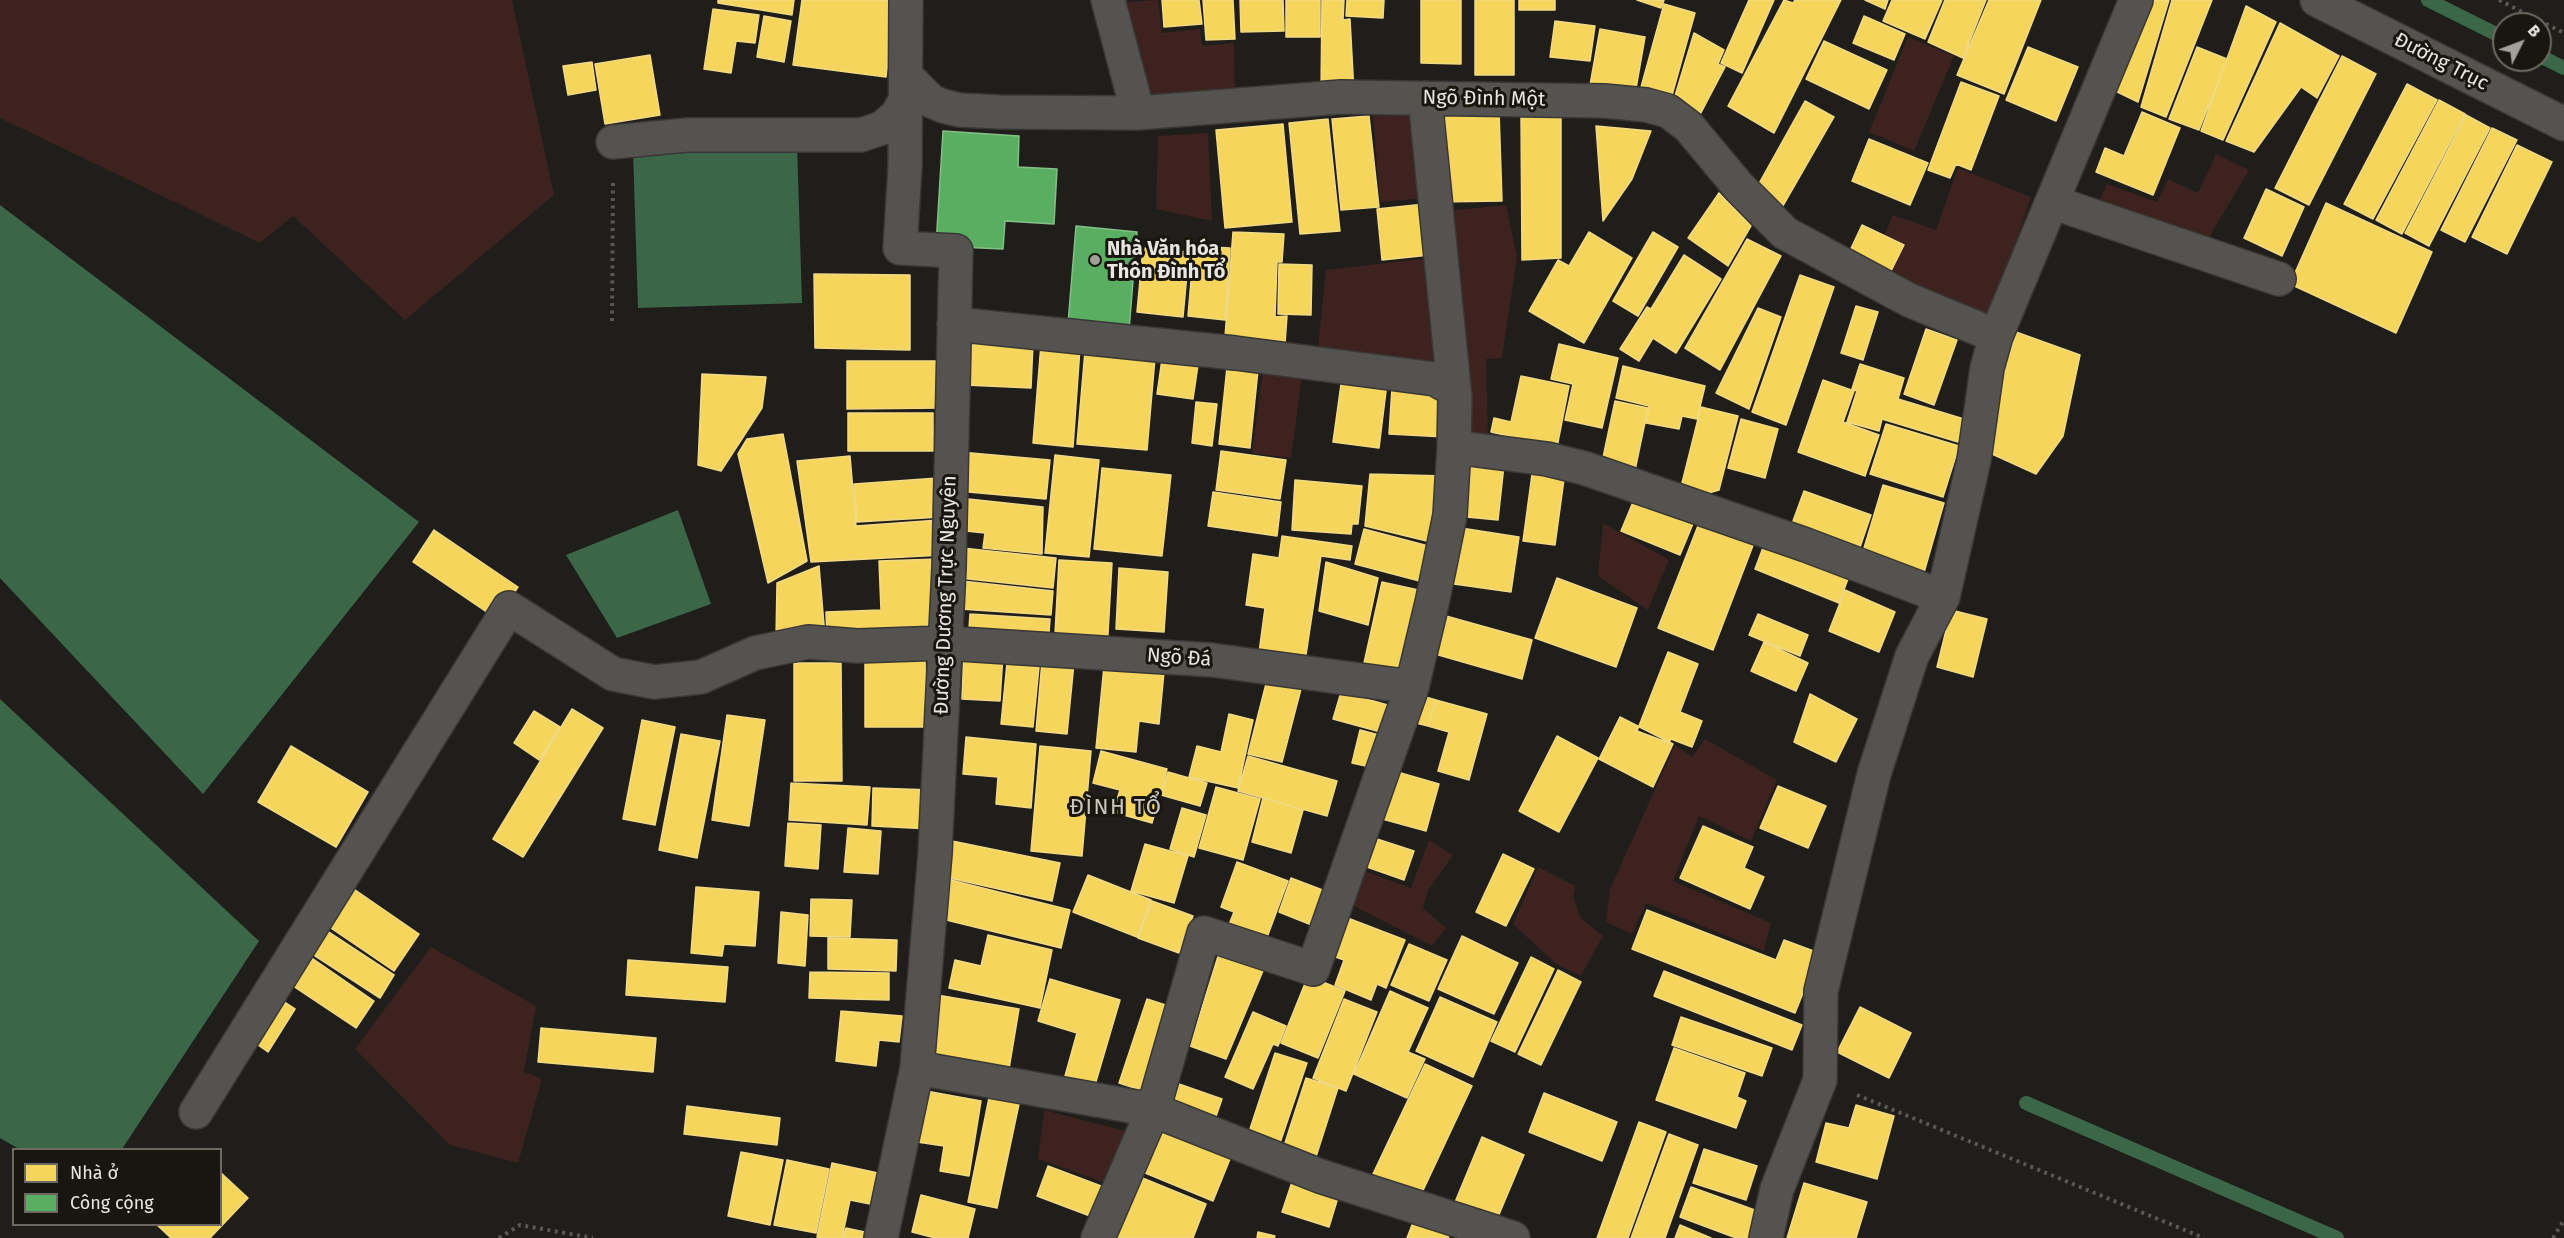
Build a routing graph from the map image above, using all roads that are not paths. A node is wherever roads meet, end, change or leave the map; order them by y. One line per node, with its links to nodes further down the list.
1 (906, 0): 5 (street, Đường Dương Trực Nguyên)
2 (1108, 0): 7 (street)
3 (2136, 0): 10 (street)
4 (2317, 0): 8 (street, Đường Trục)
5 (906, 88): 7 (street, Ngõ Đình Một); 9 (street); 12 (street, Đường Dương Trực Nguyên)
6 (1425, 98): 7 (street, Ngõ Đình Một); 13 (street, Ngõ Đình Một); 14 (street)
7 (1138, 113)
8 (2564, 124)
9 (613, 141)
10 (2052, 202): 11 (street); 13 (street)
11 (2279, 279)
12 (954, 324): 14 (street); 17 (street, Đường Dương Trực Nguyên)
13 (1996, 336): 16 (street)
14 (1455, 397): 15 (street)
15 (1454, 447): 16 (street); 18 (street)
16 (1942, 597): 25 (street)
17 (944, 643): 18 (street, Ngõ Đá); 19 (street, Đường Dương Trực Nguyên); 21 (street, Ngõ Đá)
18 (1412, 687): 20 (street)
19 (917, 1068): 20 (street); 22 (street, Đường Dương Trực Nguyên)
20 (1153, 1110): 23 (street); 24 (street)
21 (196, 1112)
22 (881, 1238)
23 (1098, 1238)
24 (1514, 1238)
25 (1766, 1238)

